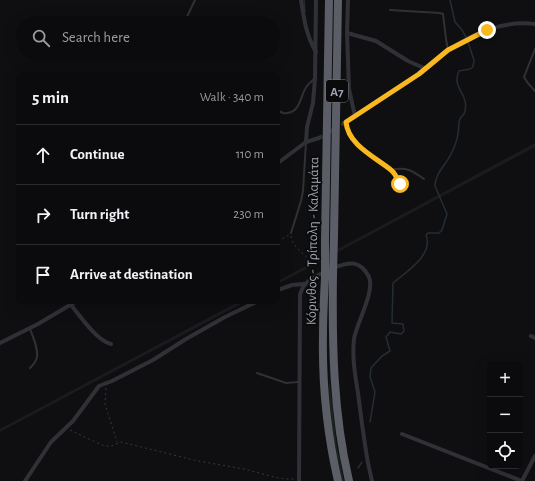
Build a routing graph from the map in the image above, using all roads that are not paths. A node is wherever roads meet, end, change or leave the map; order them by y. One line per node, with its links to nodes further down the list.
1 (195, 0): 8 (lane)
2 (300, 0): 13 (street)
3 (316, 0): 13 (street)
4 (329, 0): 38 (highway, Κόρινθος - Τρίπολη - Καλαμάτα / Α7, bridge)
5 (338, 0): 41 (highway, Κόρινθος - Τρίπολη - Καλαμάτα / Α7, bridge)
6 (348, 0): 10 (street)
7 (390, 10): 12 (lane)
8 (187, 16)
9 (535, 24): 12 (street)
10 (347, 33): 14 (street); 18 (street)
11 (535, 49): 16 (lane)
12 (448, 50): 14 (street)
13 (316, 53): 15 (street)
14 (426, 69): 18 (street)
15 (315, 78): 17 (lane); 21 (street)
16 (535, 91)
17 (280, 112)
18 (355, 116): 19 (street)
19 (344, 123): 23 (lane)
20 (319, 138): 21 (street)
21 (306, 142): 22 (street); 26 (lane)
22 (280, 162)
23 (392, 170): 24 (lane); 25 (lane)
24 (424, 179)
25 (403, 185)
26 (291, 233)
27 (304, 284): 28 (street); 36 (street); 45 (street)
28 (280, 289)
29 (252, 304): 42 (street)
30 (70, 305): 31 (street); 33 (street)
31 (30, 328): 32 (street); 34 (lane)
32 (0, 343)
33 (111, 344)
34 (30, 368)
35 (256, 373): 36 (lane)
36 (300, 382): 40 (street)
37 (402, 434): 46 (street)
38 (331, 448): 43 (highway); 44 (highway, Κόρινθος - Τρίπολη - Καλαμάτα / Α7)
39 (535, 456): 46 (street)
40 (299, 480)
41 (349, 480)
42 (25, 481)
43 (334, 481)
44 (338, 481)
45 (372, 481)
46 (522, 481)

